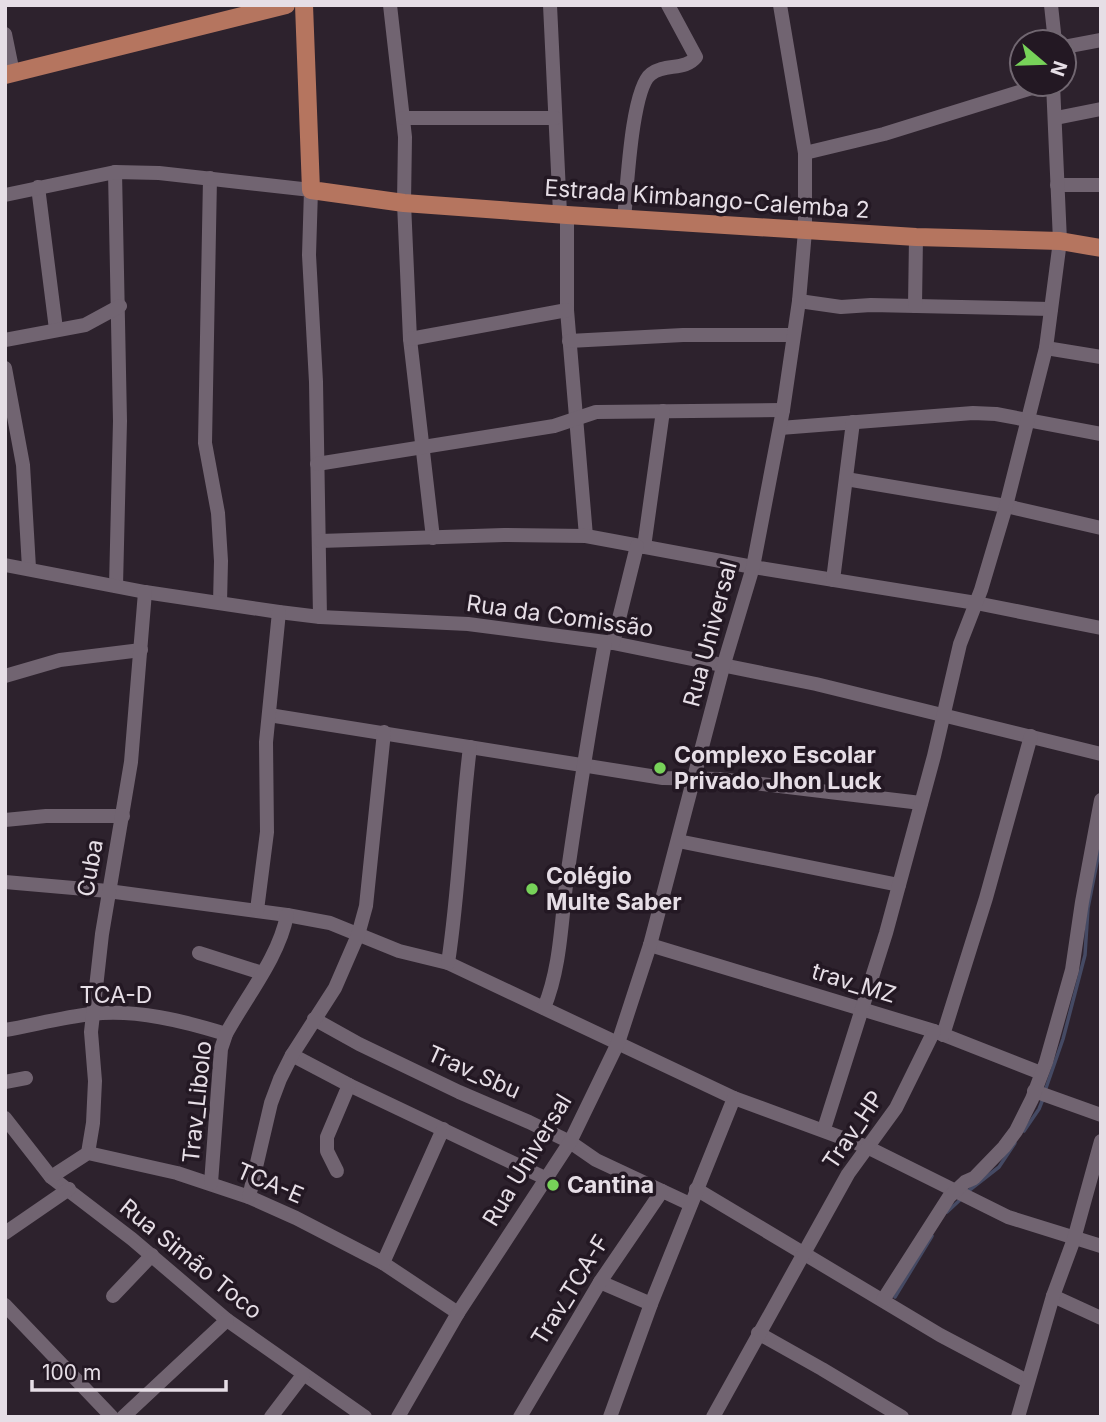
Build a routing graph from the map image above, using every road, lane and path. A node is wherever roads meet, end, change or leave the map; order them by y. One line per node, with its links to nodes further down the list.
1 (286, 5): 12 (main road)
2 (304, 5): 25 (main road)
3 (390, 5): 16 (street)
4 (550, 5): 17 (street)
5 (668, 5): 29 (street)
6 (780, 5): 19 (street, Rua Universal)
7 (1051, 5): 8 (street)
8 (1053, 28)
9 (5, 34): 12 (street)
10 (1101, 40): 11 (street)
11 (1078, 44)
12 (9, 74)
13 (1008, 95): 19 (street)
14 (1054, 98): 18 (street)
15 (1101, 109): 18 (street)
16 (403, 118): 17 (street); 27 (street)
17 (555, 118): 28 (street)
18 (1056, 118): 22 (street)
19 (805, 153): 30 (street, Rua Universal)
20 (116, 172): 21 (street, Estrada Kimbango-Calemba 2); 24 (street, Estrada Kimbango-Calemba 2); 35 (street)
21 (210, 178): 25 (street, Estrada Kimbango-Calemba 2); 69 (street)
22 (1057, 185): 23 (street); 32 (street)
23 (1101, 185)
24 (38, 187): 26 (street, Estrada Kimbango-Calemba 2); 39 (street)
25 (311, 190): 27 (main road, Estrada Kimbango-Calemba 2); 55 (street)
26 (5, 194)
27 (404, 203): 28 (main road, Estrada Kimbango-Calemba 2); 41 (street)
28 (563, 214): 29 (main road, Estrada Kimbango-Calemba 2); 37 (street)
29 (624, 219): 30 (main road, Estrada Kimbango-Calemba 2)
30 (805, 231): 31 (main road, Estrada Kimbango-Calemba 2); 34 (street, Rua Universal)
31 (916, 237): 32 (main road, Estrada Kimbango-Calemba 2); 36 (street)
32 (1060, 241): 33 (main road, Estrada Kimbango-Calemba 2); 38 (street)
33 (1101, 248)
34 (799, 301): 36 (street); 40 (street, Rua Universal)
35 (120, 306): 39 (street); 67 (street)
36 (915, 306): 38 (street)
37 (567, 310): 41 (street); 43 (street)
38 (1051, 310): 44 (street)
39 (56, 329): 42 (street)
40 (793, 335): 43 (street); 47 (street, Rua Universal)
41 (410, 338): 54 (street)
42 (5, 341)
43 (569, 341): 49 (street)
44 (1046, 348): 45 (street); 50 (street)
45 (1101, 357)
46 (5, 368): 65 (street)
47 (783, 410): 48 (street); 52 (street, Rua Universal)
48 (663, 411): 49 (street); 62 (street)
49 (577, 420): 54 (street); 59 (street)
50 (1028, 420): 51 (street); 53 (street); 57 (street)
51 (853, 422): 52 (street); 56 (street)
52 (780, 428): 64 (street, Rua Universal)
53 (1101, 434)
54 (424, 448): 55 (street); 60 (street)
55 (317, 464): 61 (street)
56 (846, 479): 57 (street); 66 (street)
57 (1006, 506): 58 (street); 70 (street)
58 (1101, 528)
59 (586, 536): 60 (street); 62 (street)
60 (433, 538): 61 (street)
61 (320, 541): 72 (street)
62 (641, 546): 64 (street); 74 (street)
63 (5, 565): 65 (street, Rua da Comissão)
64 (753, 567): 66 (street); 76 (street, Rua Universal)
65 (29, 568): 67 (street, Rua da Comissão)
66 (833, 580): 70 (street)
67 (116, 586): 68 (street, Rua da Comissão)
68 (145, 592): 69 (street, Rua da Comissão); 75 (street, Cuba)
69 (220, 603): 71 (street, Rua da Comissão)
70 (976, 603): 73 (street); 78 (street)
71 (279, 612): 72 (street, Rua da Comissão); 79 (street)
72 (320, 617): 74 (street, Rua da Comissão)
73 (1101, 628)
74 (609, 643): 76 (street, Rua da Comissão); 84 (street)
75 (141, 650): 77 (street); 88 (street, Cuba)
76 (723, 667): 78 (street, Rua da Comissão); 85 (street, Rua Universal)
77 (5, 676)
78 (944, 714): 81 (street, Rua da Comissão); 87 (street)
79 (269, 715): 80 (street); 94 (street)
80 (384, 732): 82 (street); 96 (street)
81 (1031, 736): 83 (street, Rua da Comissão); 106 (street, Trav_HP)
82 (470, 747): 84 (street); 99 (street)
83 (1101, 754)
84 (583, 764): 85 (street); 101 (street)
85 (694, 780): 87 (street); 90 (street, Rua Universal)
86 (1101, 800): 110 (street)
87 (921, 803): 92 (street)
88 (123, 816): 89 (street); 93 (street, Cuba)
89 (5, 820)
90 (678, 841): 92 (street); 97 (street, Rua Universal)
91 (5, 882): 93 (street)
92 (899, 885): 102 (street)
93 (108, 891): 94 (street); 103 (street, Cuba)
94 (257, 910): 95 (street)
95 (287, 915): 96 (street); 100 (street, Trav_Libolo)
96 (358, 935): 99 (street); 104 (street)
97 (650, 945): 102 (street, trav_MZ); 108 (street, Rua Universal)
98 (200, 953): 100 (street)
99 (448, 963): 101 (street)
100 (262, 973): 107 (street, Trav_Libolo)
101 (544, 1008): 108 (street)
102 (862, 1009): 106 (street, trav_MZ); 119 (street)
103 (94, 1014): 105 (street, TCA-D); 107 (street, TCA-D); 123 (street, Cuba)
104 (314, 1019): 109 (street); 120 (street, Trav_Sbu)
105 (5, 1030)
106 (939, 1033): 110 (street, trav_MZ); 122 (street, Trav_HP)
107 (226, 1034): 127 (street, Trav_Libolo)
108 (618, 1043): 115 (street); 120 (street, Rua Universal)
109 (292, 1055): 113 (street); 132 (street)
110 (1041, 1073): 114 (street)
111 (26, 1078): 112 (street)
112 (5, 1082)
113 (349, 1085): 118 (street); 124 (street)
114 (1034, 1091): 116 (street); 131 (street)
115 (734, 1098): 119 (street); 129 (street)
116 (1101, 1115)
117 (5, 1118): 125 (street, Rua Simão Toco)
118 (443, 1129): 126 (street); 139 (street)
119 (824, 1129): 122 (street)
120 (570, 1142): 126 (street, Rua Universal); 130 (street, Trav_Sbu)
121 (1101, 1143): 135 (street)
122 (867, 1147): 131 (street); 137 (street, Trav_HP)
123 (88, 1153): 125 (street); 127 (street, TCA-E)
124 (337, 1171)
125 (51, 1177): 128 (street, Rua Simão Toco)
126 (545, 1178): 146 (street, Rua Universal)
127 (211, 1183): 132 (street, TCA-E)
128 (69, 1189): 134 (street); 138 (street, Rua Simão Toco)
129 (696, 1189): 133 (street); 137 (street)
130 (662, 1191): 133 (street, Trav_Sbu); 140 (street, Trav_TCA-F)
131 (955, 1192): 135 (street); 143 (street)
132 (248, 1197): 139 (street, TCA-E)
133 (690, 1204): 144 (street)
134 (5, 1233)
135 (1074, 1239): 136 (street); 142 (street)
136 (1101, 1246)
137 (805, 1252): 143 (street); 149 (street, Trav_HP)
138 (152, 1255): 141 (street); 148 (street, Rua Simão Toco)
139 (383, 1263): 146 (street, TCA-E)
140 (600, 1282): 144 (street); 157 (street, Trav_TCA-F)
141 (113, 1296)
142 (1053, 1296): 147 (street); 151 (street)
143 (883, 1300): 151 (street)
144 (651, 1304): 158 (street)
145 (5, 1305): 152 (street)
146 (458, 1313): 156 (street, Rua Universal)
147 (1101, 1318)
148 (227, 1320): 150 (street, Rua Simão Toco); 153 (street)
149 (758, 1333): 159 (street, Trav_HP); 160 (street)
150 (303, 1375): 154 (street); 155 (street, Rua Simão Toco)
151 (1027, 1381): 161 (street)
152 (112, 1417)
153 (123, 1417)
154 (271, 1417)
155 (365, 1417)
156 (398, 1417)
157 (520, 1417)
158 (610, 1417)
159 (713, 1417)
160 (902, 1417)
161 (1018, 1417)

